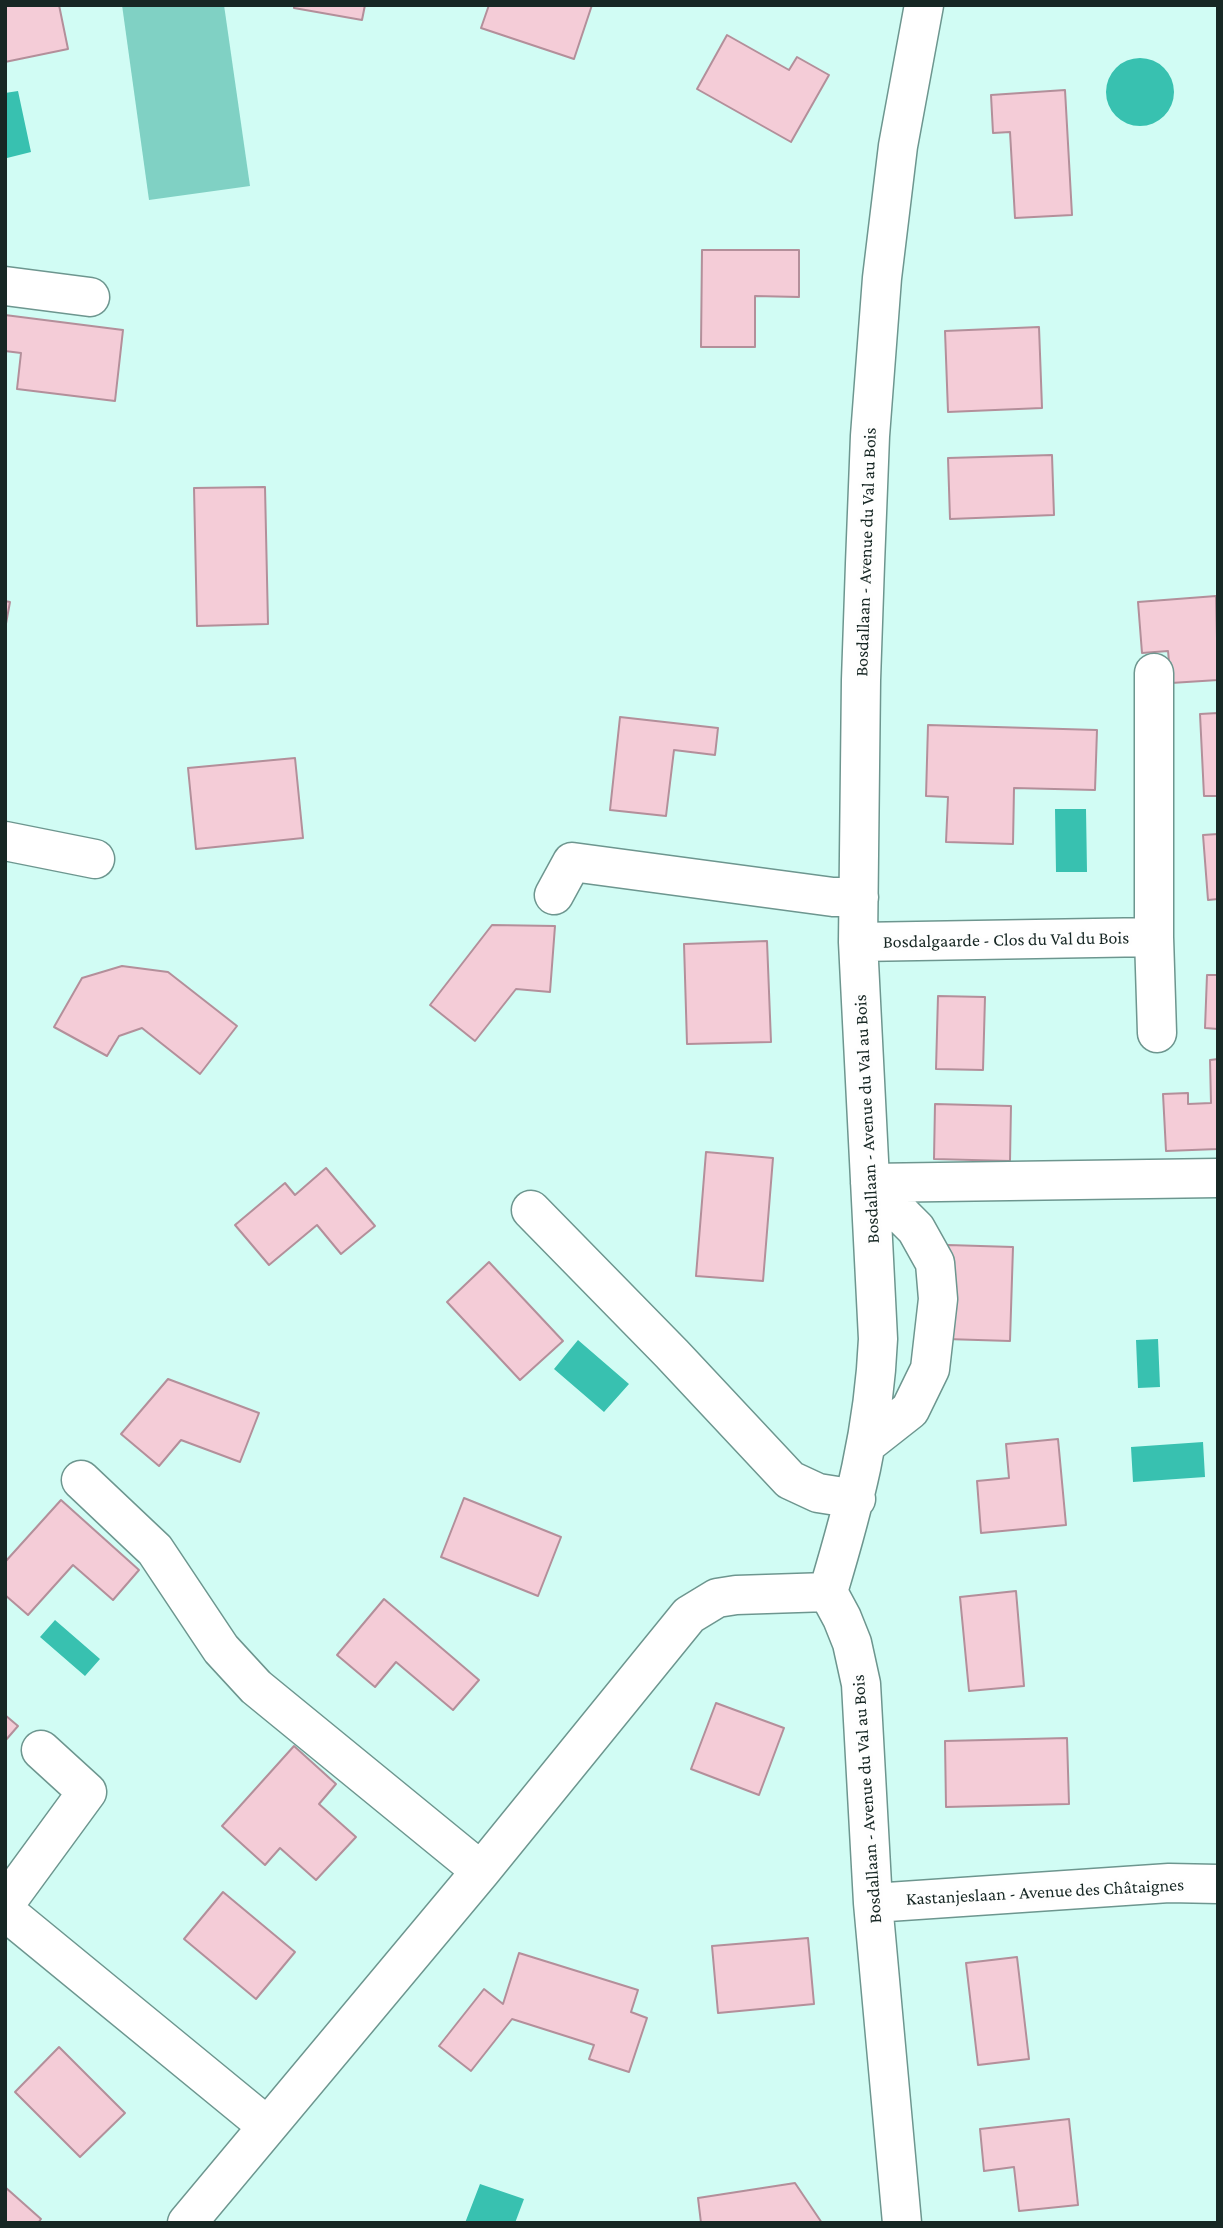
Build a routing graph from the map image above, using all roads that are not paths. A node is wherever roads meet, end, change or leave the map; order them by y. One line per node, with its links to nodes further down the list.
1 (923, 5): 8 (street, Bosdallaan - Avenue du Val au Bois)
2 (5, 286): 3 (street)
3 (90, 297)
4 (1154, 673): 9 (street, Bosdalgaarde - Clos du Val du Bois)
5 (5, 841): 6 (street)
6 (94, 859)
7 (554, 895): 8 (street)
8 (859, 897): 10 (street, Bosdallaan - Avenue du Val au Bois)
9 (1154, 937): 10 (street, Bosdalgaarde - Clos du Val du Bois); 11 (street, Bosdalgaarde - Clos du Val du Bois)
10 (858, 942): 13 (street, Bosdallaan - Avenue du Val au Bois)
11 (1157, 1033)
12 (1218, 1178): 13 (street)
13 (870, 1183): 15 (street, Bosdallaan - Avenue du Val au Bois); 15 (street)
14 (531, 1210): 17 (street)
15 (868, 1443): 17 (street, Bosdallaan - Avenue du Val au Bois)
16 (81, 1480): 20 (street)
17 (856, 1499): 18 (street, Bosdallaan - Avenue du Val au Bois)
18 (828, 1592): 20 (street); 22 (street, Bosdallaan - Avenue du Val au Bois)
19 (41, 1749): 23 (street)
20 (481, 1871): 25 (street)
21 (1218, 1884): 22 (street, Kastanjeslaan - Avenue des Châtaignes)
22 (873, 1903): 27 (street, Bosdallaan - Avenue du Val au Bois)
23 (5, 1905)
24 (5, 1911): 25 (street)
25 (267, 2126): 26 (street)
26 (187, 2223)
27 (902, 2223)

